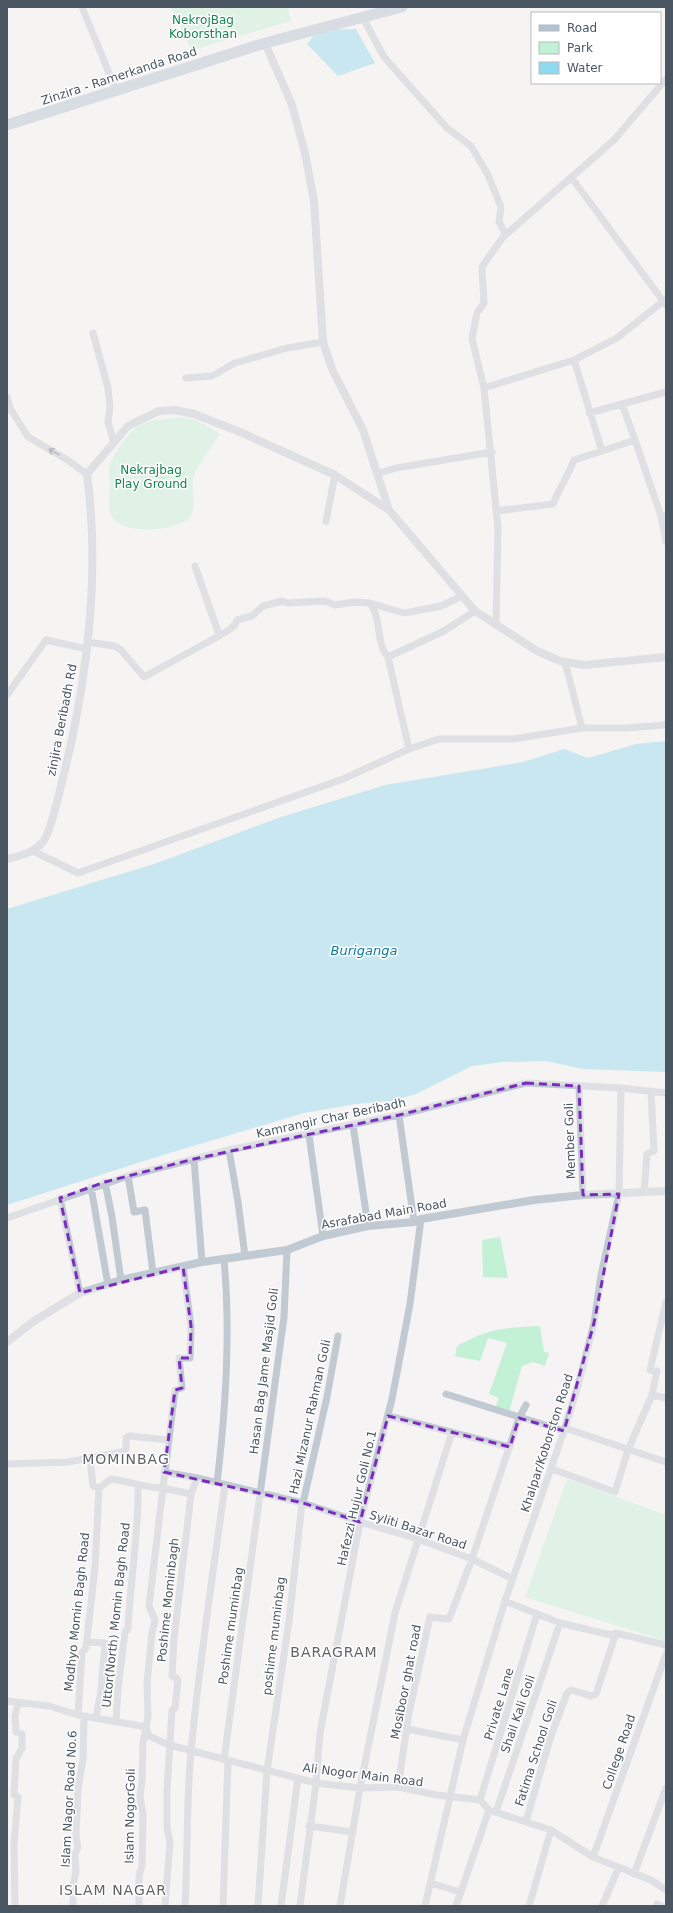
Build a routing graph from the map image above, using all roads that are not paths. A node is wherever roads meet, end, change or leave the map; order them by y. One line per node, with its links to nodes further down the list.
1 (82, 7): 6 (street)
2 (402, 7): 3 (main road, Zinzira - Ramerkanda Road)
3 (362, 16): 4 (main road, Zinzira - Ramerkanda Road); 9 (street)
4 (265, 43): 6 (main road, Zinzira - Ramerkanda Road); 12 (street)
5 (665, 82): 8 (street)
6 (116, 90): 7 (main road, Zinzira - Ramerkanda Road)
7 (7, 125)
8 (571, 177): 9 (street); 10 (street)
9 (506, 236): 15 (street)
10 (665, 302): 13 (street)
11 (93, 333): 21 (street)
12 (323, 342): 14 (street); 24 (street)
13 (574, 360): 15 (street); 19 (street)
14 (186, 378)
15 (484, 388): 23 (street)
16 (666, 392): 18 (street)
17 (7, 396): 25 (street, one-way to 17)
18 (622, 404): 19 (street); 20 (street)
19 (590, 413): 22 (street)
20 (635, 440): 22 (street); 29 (street)
21 (114, 443): 25 (street); 26 (street)
22 (602, 450): 28 (street)
23 (492, 452): 24 (street); 28 (street)
24 (379, 473): 27 (street)
25 (86, 474): 38 (street, zinjira Beribadh Rd)
26 (335, 475): 27 (street); 30 (street)
27 (389, 510): 33 (street)
28 (496, 511): 36 (street)
29 (663, 516): 31 (street)
30 (326, 521)
31 (666, 541)
32 (195, 566): 37 (street)
33 (462, 596): 34 (street); 35 (street)
34 (370, 604): 37 (street); 39 (street)
35 (475, 611): 36 (street); 39 (street)
36 (496, 625): 41 (street)
37 (219, 635): 38 (street)
38 (88, 645): 42 (street); 46 (street, zinjira Beribadh Rd)
39 (388, 657): 45 (street)
40 (666, 657): 41 (street)
41 (565, 662): 44 (street)
42 (7, 695)
43 (666, 725): 44 (street)
44 (582, 728): 45 (street)
45 (409, 749): 46 (street)
46 (33, 851): 47 (street)
47 (7, 859)
48 (579, 1086): 49 (street, Kamrangir Char Beribadh); 52 (street, Kamrangir Char Beribadh); 63 (street, Member Goli)
49 (621, 1088): 50 (street, Kamrangir Char Beribadh); 62 (street, Khalpar/Koborston Road)
50 (651, 1091): 51 (street, Kamrangir Char Beribadh); 61 (street)
51 (666, 1093)
52 (399, 1115): 53 (street, Kamrangir Char Beribadh); 66 (street, Hafezzi Hujur Goli No.1)
53 (353, 1125): 54 (street, Kamrangir Char Beribadh); 67 (street)
54 (309, 1135): 55 (street, Kamrangir Char Beribadh); 68 (street)
55 (229, 1150): 56 (street, Kamrangir Char Beribadh); 70 (street)
56 (194, 1159): 57 (street, Kamrangir Char Beribadh); 72 (street)
57 (128, 1176): 58 (street, Kamrangir Char Beribadh); 74 (street)
58 (105, 1182): 59 (street, Kamrangir Char Beribadh); 75 (street)
59 (91, 1187): 64 (street, Kamrangir Char Beribadh); 76 (street)
60 (666, 1191): 61 (street, Asrafabad Main Road)
61 (644, 1192): 62 (street, Asrafabad Main Road)
62 (620, 1194): 63 (street, Asrafabad Main Road); 87 (street, Khalpar/Koborston Road)
63 (583, 1195): 66 (street, Asrafabad Main Road)
64 (60, 1198): 65 (street, Kamrangir Char Beribadh); 77 (street)
65 (7, 1218)
66 (417, 1220): 67 (street, Asrafabad Main Road); 85 (street, Hafezzi Hujur Goli No.1)
67 (368, 1226): 68 (street, Asrafabad Main Road)
68 (323, 1236): 69 (street, Asrafabad Main Road)
69 (287, 1250): 70 (street, Asrafabad Main Road); 105 (street, Hasan Bag Jame Masjid Goli)
70 (245, 1256): 71 (street, Asrafabad Main Road)
71 (224, 1260): 72 (street, Asrafabad Main Road); 99 (street)
72 (202, 1262): 73 (street, Asrafabad Main Road)
73 (183, 1267): 74 (street, Asrafabad Main Road); 90 (street, Islam NogorGoli)
74 (153, 1273): 75 (street, Asrafabad Main Road)
75 (121, 1280): 76 (street, Asrafabad Main Road)
76 (108, 1285): 77 (street, Asrafabad Main Road)
77 (80, 1293): 80 (street, Asrafabad Main Road)
78 (666, 1302): 82 (street)
79 (338, 1336): 106 (street, Hazi Mizanur Rahman Goli)
80 (7, 1342)
81 (446, 1394): 86 (street)
82 (652, 1395): 83 (street); 92 (street)
83 (666, 1398)
84 (526, 1405): 86 (street)
85 (388, 1416): 89 (street); 107 (street, Hafezzi Hujur Goli No.1)
86 (519, 1418): 87 (street); 91 (street)
87 (564, 1430): 92 (street); 96 (street, Khalpar/Koborston Road)
88 (512, 1431): 91 (street)
89 (452, 1432): 91 (street); 108 (street)
90 (168, 1440): 93 (street); 97 (street, Islam NogorGoli)
91 (511, 1443): 109 (street)
92 (628, 1450): 94 (street); 96 (street)
93 (90, 1458): 95 (street); 102 (street)
94 (666, 1462)
95 (7, 1464)
96 (552, 1469): 110 (street, Khalpar/Koborston Road)
97 (164, 1472): 98 (street, Syliti Bazar Road); 103 (street, Islam NogorGoli)
98 (197, 1478): 99 (street, Syliti Bazar Road); 104 (street, Poshime Mominbagh)
99 (217, 1483): 100 (street, Syliti Bazar Road)
100 (225, 1485): 105 (street, Syliti Bazar Road); 127 (street)
101 (138, 1486): 102 (street); 103 (street); 122 (street, Uttor(North) Momin Bagh Road)
102 (99, 1488): 115 (street, Modhyo Momin Bagh Road)
103 (163, 1488): 104 (street); 123 (street, Islam NogorGoli)
104 (191, 1494): 126 (street, Poshime Mominbagh)
105 (259, 1494): 106 (street, Syliti Bazar Road); 128 (street, Poshime muminbag)
106 (302, 1503): 107 (street, Syliti Bazar Road); 129 (street, poshime muminbag)
107 (360, 1522): 108 (street, Syliti Bazar Road); 132 (street, Hafezzi Hujur Goli No.1)
108 (418, 1539): 109 (street, Syliti Bazar Road); 133 (street)
109 (472, 1559): 110 (street, Syliti Bazar Road); 124 (street, Mosiboor ghat road)
110 (513, 1580): 111 (street, Khalpar/Koborston Road)
111 (505, 1601): 112 (street); 125 (street, Khalpar/Koborston Road)
112 (538, 1614): 113 (street); 137 (street, Private Lane)
113 (560, 1623): 114 (street); 138 (street, Shail Kali Goli)
114 (616, 1633): 116 (street); 139 (street, Fatima School Goli)
115 (87, 1642): 120 (street, Modhyo Momin Bagh Road); 121 (street)
116 (666, 1645)
117 (666, 1654): 143 (street, College Road)
118 (7, 1701): 119 (street)
119 (18, 1702): 120 (street); 131 (street)
120 (81, 1716): 121 (street); 150 (street, Islam Nagor Road No.6)
121 (96, 1718): 122 (street)
122 (116, 1722): 123 (street)
123 (146, 1727): 126 (street, Ali Nogor Main Road); 151 (street, Islam NogorGoli)
124 (407, 1729): 125 (street); 134 (street, Mosiboor ghat road)
125 (463, 1740): 136 (street, Khalpar/Koborston Road)
126 (169, 1745): 127 (street, Ali Nogor Main Road); 152 (street)
127 (191, 1752): 128 (street, Ali Nogor Main Road); 153 (street)
128 (226, 1761): 129 (street, Ali Nogor Main Road); 154 (street, Poshime muminbag)
129 (267, 1771): 130 (street, Ali Nogor Main Road); 155 (street, poshime muminbag)
130 (298, 1778): 132 (street, Ali Nogor Main Road); 156 (street)
131 (11, 1782): 149 (street)
132 (316, 1783): 133 (street, Ali Nogor Main Road); 140 (street, Hafezzi Hujur Goli No.1)
133 (360, 1788): 134 (street, Ali Nogor Main Road); 142 (street)
134 (398, 1788): 136 (street, Ali Nogor Main Road)
135 (666, 1788): 145 (street)
136 (450, 1797): 137 (street, Ali Nogor Main Road); 146 (street, Khalpar/Koborston Road)
137 (480, 1800): 138 (street)
138 (493, 1811): 139 (street); 148 (street, Shail Kali Goli)
139 (526, 1821): 141 (street)
140 (309, 1826): 142 (street); 157 (street, Hafezzi Hujur Goli No.1)
141 (551, 1830): 143 (street); 161 (street)
142 (353, 1832): 158 (street)
143 (594, 1857): 144 (street)
144 (619, 1867): 145 (street); 162 (street)
145 (634, 1874): 147 (street)
146 (430, 1883): 148 (street); 159 (street, Khalpar/Koborston Road)
147 (666, 1890)
148 (460, 1892): 160 (street, Shail Kali Goli)
149 (15, 1906)
150 (73, 1906)
151 (139, 1906)
152 (165, 1906)
153 (185, 1906)
154 (223, 1906)
155 (258, 1906)
156 (281, 1906)
157 (300, 1906)
158 (340, 1906)
159 (425, 1906)
160 (456, 1906)
161 (529, 1906)
162 (602, 1906)
163 (657, 1906): 164 (street)
164 (661, 1906)

